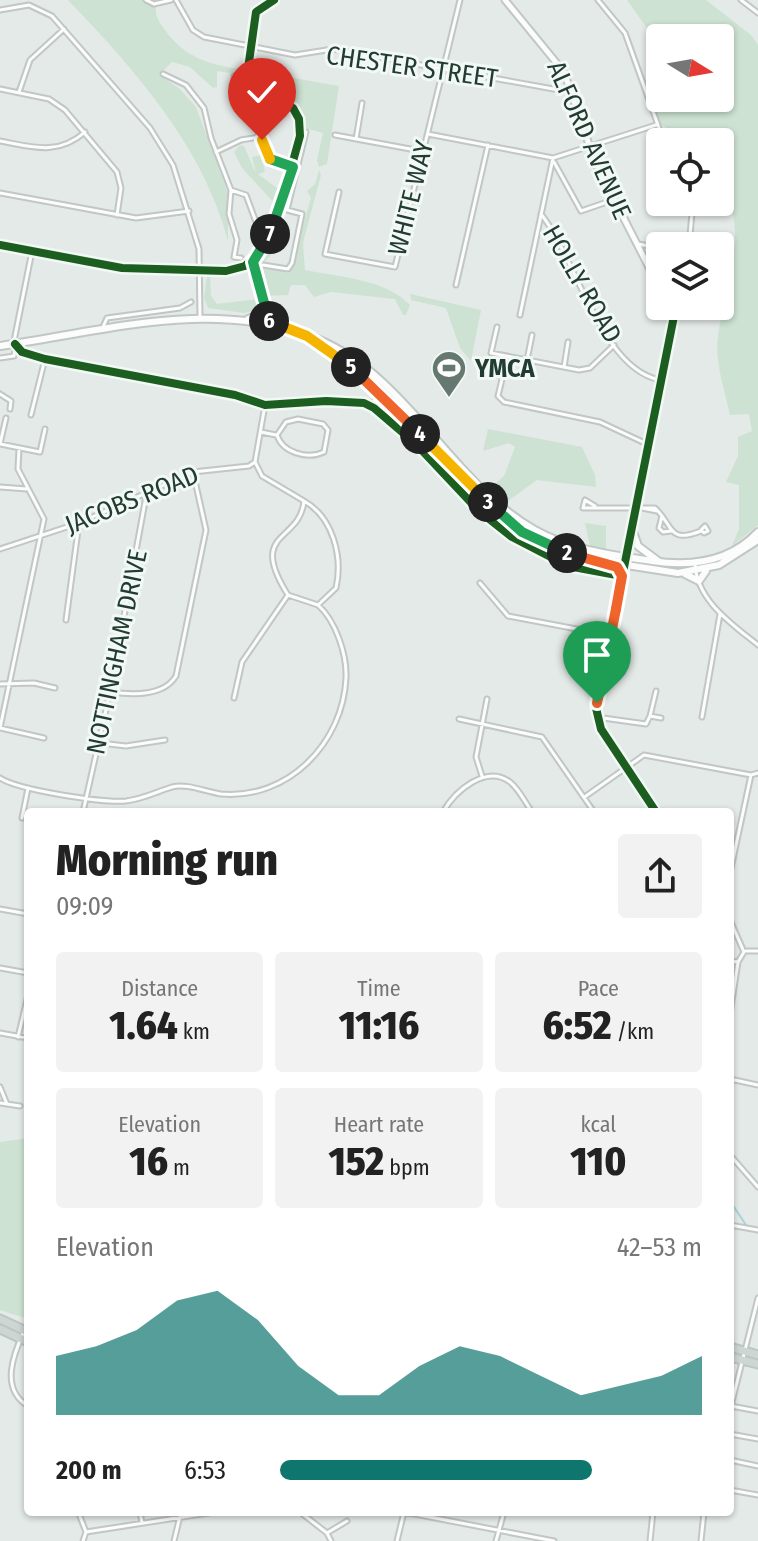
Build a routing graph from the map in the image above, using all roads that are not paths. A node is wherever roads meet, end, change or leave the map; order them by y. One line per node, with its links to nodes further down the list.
1 (146, 0): 2 (street)
2 (174, 0): 12 (street, CHESTER STREET)
3 (274, 0): 12 (street)
4 (453, 0): 8 (street)
5 (505, 0): 18 (street, ALFORD AVENUE)
6 (598, 0): 20 (street)
7 (741, 0): 10 (street)
8 (460, 1): 13 (street, WHITE WAY)
9 (0, 10): 11 (street)
10 (758, 13)
11 (64, 29): 17 (street); 41 (street)
12 (249, 46): 13 (street, CHESTER STREET); 34 (street)
13 (444, 69): 18 (street, CHESTER STREET); 24 (street, WHITE WAY)
14 (163, 74): 32 (street)
15 (234, 76): 26 (street)
16 (0, 89): 17 (street)
17 (19, 93): 22 (street)
18 (572, 93): 30 (street, ALFORD AVENUE)
19 (362, 103): 27 (street)
20 (656, 125): 21 (street); 30 (street)
21 (657, 128)
22 (85, 132): 28 (street); 43 (street)
23 (306, 132): 40 (street)
24 (427, 134): 29 (street); 31 (street, WHITE WAY)
25 (335, 135): 27 (street)
26 (261, 138): 32 (street); 34 (street)
27 (356, 139): 31 (street)
28 (0, 141)
29 (488, 145): 33 (street); 54 (street)
30 (589, 145): 33 (street); 38 (street, ALFORD AVENUE)
31 (421, 151): 36 (street, WHITE WAY)
32 (216, 152): 35 (street)
33 (553, 158): 38 (street); 42 (street)
34 (293, 167): 39 (street)
35 (231, 190): 44 (street); 49 (street)
36 (339, 192)
37 (0, 193): 43 (street)
38 (613, 200): 45 (street, ALFORD AVENUE)
39 (280, 208): 40 (street); 51 (street)
40 (287, 210): 52 (street)
41 (189, 211): 43 (street); 53 (street)
42 (541, 214): 57 (street); 68 (street, HOLLY ROAD)
43 (117, 215)
44 (264, 219)
45 (638, 244): 47 (street); 50 (street, ALFORD AVENUE)
46 (0, 245): 48 (street)
47 (646, 245)
48 (32, 251): 53 (street); 67 (street)
49 (241, 258)
50 (646, 260)
51 (253, 262): 53 (street); 56 (street)
52 (263, 265)
53 (200, 270): 58 (street)
54 (456, 285)
55 (191, 302): 63 (street)
56 (264, 311): 59 (street); 61 (street)
57 (520, 315)
58 (200, 317): 59 (main road); 63 (main road)
59 (247, 318): 61 (main road)
60 (673, 320): 75 (street)
61 (270, 323): 65 (main road)
62 (497, 327): 72 (street)
63 (103, 330): 67 (main road)
64 (532, 335): 72 (street)
65 (307, 336): 77 (main road); 90 (main road)
66 (568, 342): 73 (street)
67 (15, 344): 69 (main road); 70 (street); 71 (street)
68 (614, 345): 73 (street); 75 (street, HOLLY ROAD)
69 (0, 346)
70 (0, 358)
71 (45, 359): 79 (street); 81 (street)
72 (527, 360): 73 (street)
73 (564, 367)
74 (503, 375): 87 (street)
75 (660, 380): 87 (street)
76 (0, 394): 80 (street)
77 (387, 399): 78 (street); 90 (main road)
78 (364, 403): 79 (street); 92 (street)
79 (265, 405): 84 (street)
80 (10, 409)
81 (31, 415)
82 (6, 418): 86 (street)
83 (45, 429): 88 (street)
84 (261, 432): 85 (street); 89 (street)
85 (277, 435): 85 (street)
86 (0, 444): 88 (street)
87 (647, 444): 98 (street)
88 (19, 448): 94 (street)
89 (255, 462): 91 (street, JACOBS ROAD); 96 (street)
90 (462, 470): 92 (street); 108 (main road)
91 (193, 472): 95 (street, JACOBS ROAD); 129 (street)
92 (451, 481): 116 (street)
93 (0, 487): 94 (street)
94 (27, 489): 105 (street)
95 (147, 491): 100 (street, JACOBS ROAD); 129 (street, NOTTINGHAM DRIVE)
96 (304, 501): 119 (street); 120 (street)
97 (595, 506): 98 (street)
98 (638, 507): 99 (street); 101 (street)
99 (662, 516): 102 (street); 102 (street)
100 (79, 523): 105 (street, JACOBS ROAD); 122 (street)
101 (632, 529): 109 (street); 111 (main road)
102 (671, 531): 103 (street)
103 (701, 531)
104 (758, 532): 112 (main road)
105 (38, 536): 107 (street, JACOBS ROAD); 126 (street)
106 (758, 540): 113 (main road)
107 (0, 549)
108 (589, 555): 109 (main road); 110 (main road)
109 (625, 561): 110 (main road); 111 (main road); 114 (main road); 116 (street)
110 (609, 562): 116 (main road)
111 (661, 563): 112 (main road)
112 (695, 563): 115 (street)
113 (708, 569): 115 (main road); 117 (main road)
114 (682, 572): 115 (main road); 117 (main road)
115 (695, 572): 117 (street)
116 (622, 576): 123 (street)
117 (699, 581): 121 (street)
118 (480, 583): 123 (street)
119 (288, 595): 120 (street); 130 (street)
120 (318, 605): 149 (street)
121 (720, 614): 124 (street); 134 (street)
122 (66, 620)
123 (609, 642): 133 (street)
124 (758, 645)
125 (0, 684): 126 (street)
126 (8, 685): 127 (street); 138 (street)
127 (55, 688)
128 (656, 691): 132 (street)
129 (110, 692): 141 (street, NOTTINGHAM DRIVE)
130 (234, 698)
131 (487, 699): 137 (street)
132 (650, 716): 133 (street); 135 (street)
133 (596, 717): 142 (street)
134 (702, 717)
135 (661, 718)
136 (459, 719): 137 (street)
137 (481, 724): 145 (street); 148 (street)
138 (0, 728): 139 (street)
139 (44, 738)
140 (165, 740): 141 (street)
141 (100, 743): 149 (street, NOTTINGHAM DRIVE)
142 (627, 767): 144 (street); 148 (street); 154 (street)
143 (758, 773): 144 (street)
144 (751, 775): 156 (street)
145 (482, 776): 151 (street); 152 (street)
146 (0, 778): 147 (street)
147 (28, 788): 149 (street); 155 (street)
148 (586, 796): 153 (street)
149 (86, 798): 150 (street, NOTTINGHAM DRIVE)
150 (84, 808)
151 (446, 808)
152 (529, 808)
153 (592, 808)
154 (653, 808)
155 (22, 818)
156 (734, 854)
157 (0, 909): 158 (street)
158 (24, 913)
159 (734, 929): 161 (street)
160 (758, 951): 161 (street)
161 (744, 952): 163 (street)
162 (734, 962): 163 (street)
163 (738, 962): 166 (street)
164 (0, 968): 165 (street)
165 (24, 972)
166 (734, 988)
167 (24, 1012): 169 (street)
168 (0, 1033): 169 (street)
169 (18, 1037): 170 (street)
170 (24, 1038)
171 (734, 1080): 172 (street)
172 (758, 1085)
173 (0, 1087): 175 (street)
174 (0, 1103): 175 (street)
175 (7, 1104): 176 (street)
176 (20, 1106)
177 (734, 1160): 178 (street)
178 (758, 1187)
179 (734, 1226): 180 (street)
180 (758, 1230)
181 (758, 1298): 188 (street)
182 (0, 1319): 184 (main road)
183 (0, 1329): 185 (main road)
184 (24, 1335)
185 (24, 1336)
186 (24, 1339): 194 (street)
187 (734, 1348): 188 (main road)
188 (746, 1351): 189 (main road); 191 (street)
189 (758, 1355)
190 (734, 1358): 191 (main road)
191 (743, 1360): 192 (main road); 193 (street)
192 (758, 1364)
193 (734, 1393)
194 (24, 1402)
195 (734, 1408): 196 (street)
196 (758, 1411)
197 (734, 1435): 198 (street)
198 (758, 1439)
199 (734, 1461): 200 (street)
200 (758, 1466)
201 (734, 1491): 202 (street)
202 (758, 1495)
203 (80, 1516): 216 (street)
204 (141, 1516): 214 (street)
205 (172, 1516): 214 (street)
206 (180, 1516): 219 (street)
207 (305, 1516): 217 (street)
208 (403, 1516): 221 (street)
209 (424, 1516): 215 (street)
210 (503, 1516): 215 (street)
211 (653, 1516): 224 (street)
212 (704, 1516): 225 (street)
213 (347, 1521): 217 (street)
214 (142, 1523): 216 (street)
215 (499, 1531): 222 (street); 223 (street)
216 (86, 1532): 218 (street)
217 (327, 1533): 220 (street)
218 (83, 1541)
219 (174, 1541)
220 (331, 1541)
221 (397, 1541)
222 (496, 1541)
223 (554, 1541)
224 (650, 1541)
225 (701, 1541)

